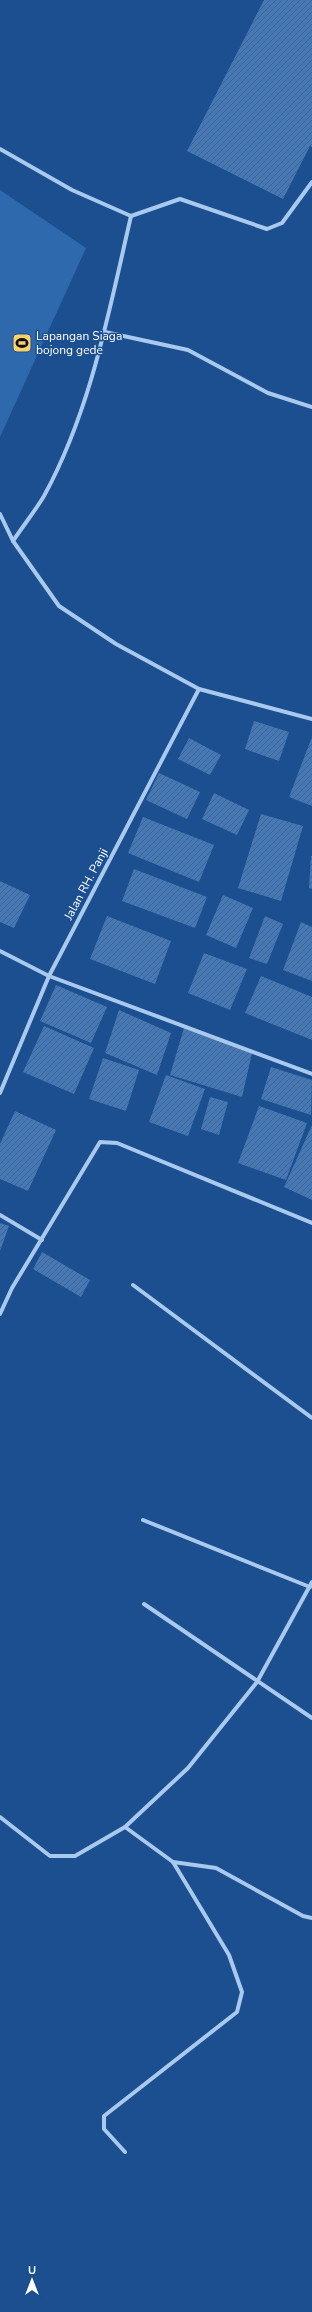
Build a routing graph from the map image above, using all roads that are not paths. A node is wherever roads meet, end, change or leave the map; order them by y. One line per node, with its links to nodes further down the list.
1 (0, 149): 3 (street)
2 (312, 182): 3 (street)
3 (131, 216): 4 (street)
4 (104, 332): 5 (street); 7 (street)
5 (312, 407)
6 (0, 514): 7 (street)
7 (13, 541): 8 (street)
8 (199, 689): 9 (street); 11 (street, Jalan RH. Panji)
9 (312, 719)
10 (0, 951): 11 (street)
11 (49, 976): 12 (street); 13 (street, Jalan RH. Panji)
12 (312, 1074)
13 (0, 1093)
14 (0, 1215): 16 (street)
15 (312, 1223): 16 (street)
16 (42, 1240): 18 (street)
17 (133, 1285): 19 (street)
18 (0, 1314)
19 (312, 1418)
20 (143, 1520): 22 (street)
21 (312, 1582): 22 (street)
22 (310, 1587): 24 (street)
23 (144, 1604): 24 (street)
24 (257, 1682): 25 (street); 27 (street)
25 (312, 1718)
26 (0, 1817): 27 (street)
27 (124, 1827): 28 (street)
28 (173, 1862): 29 (street); 30 (street)
29 (312, 1918)
30 (125, 2152)

